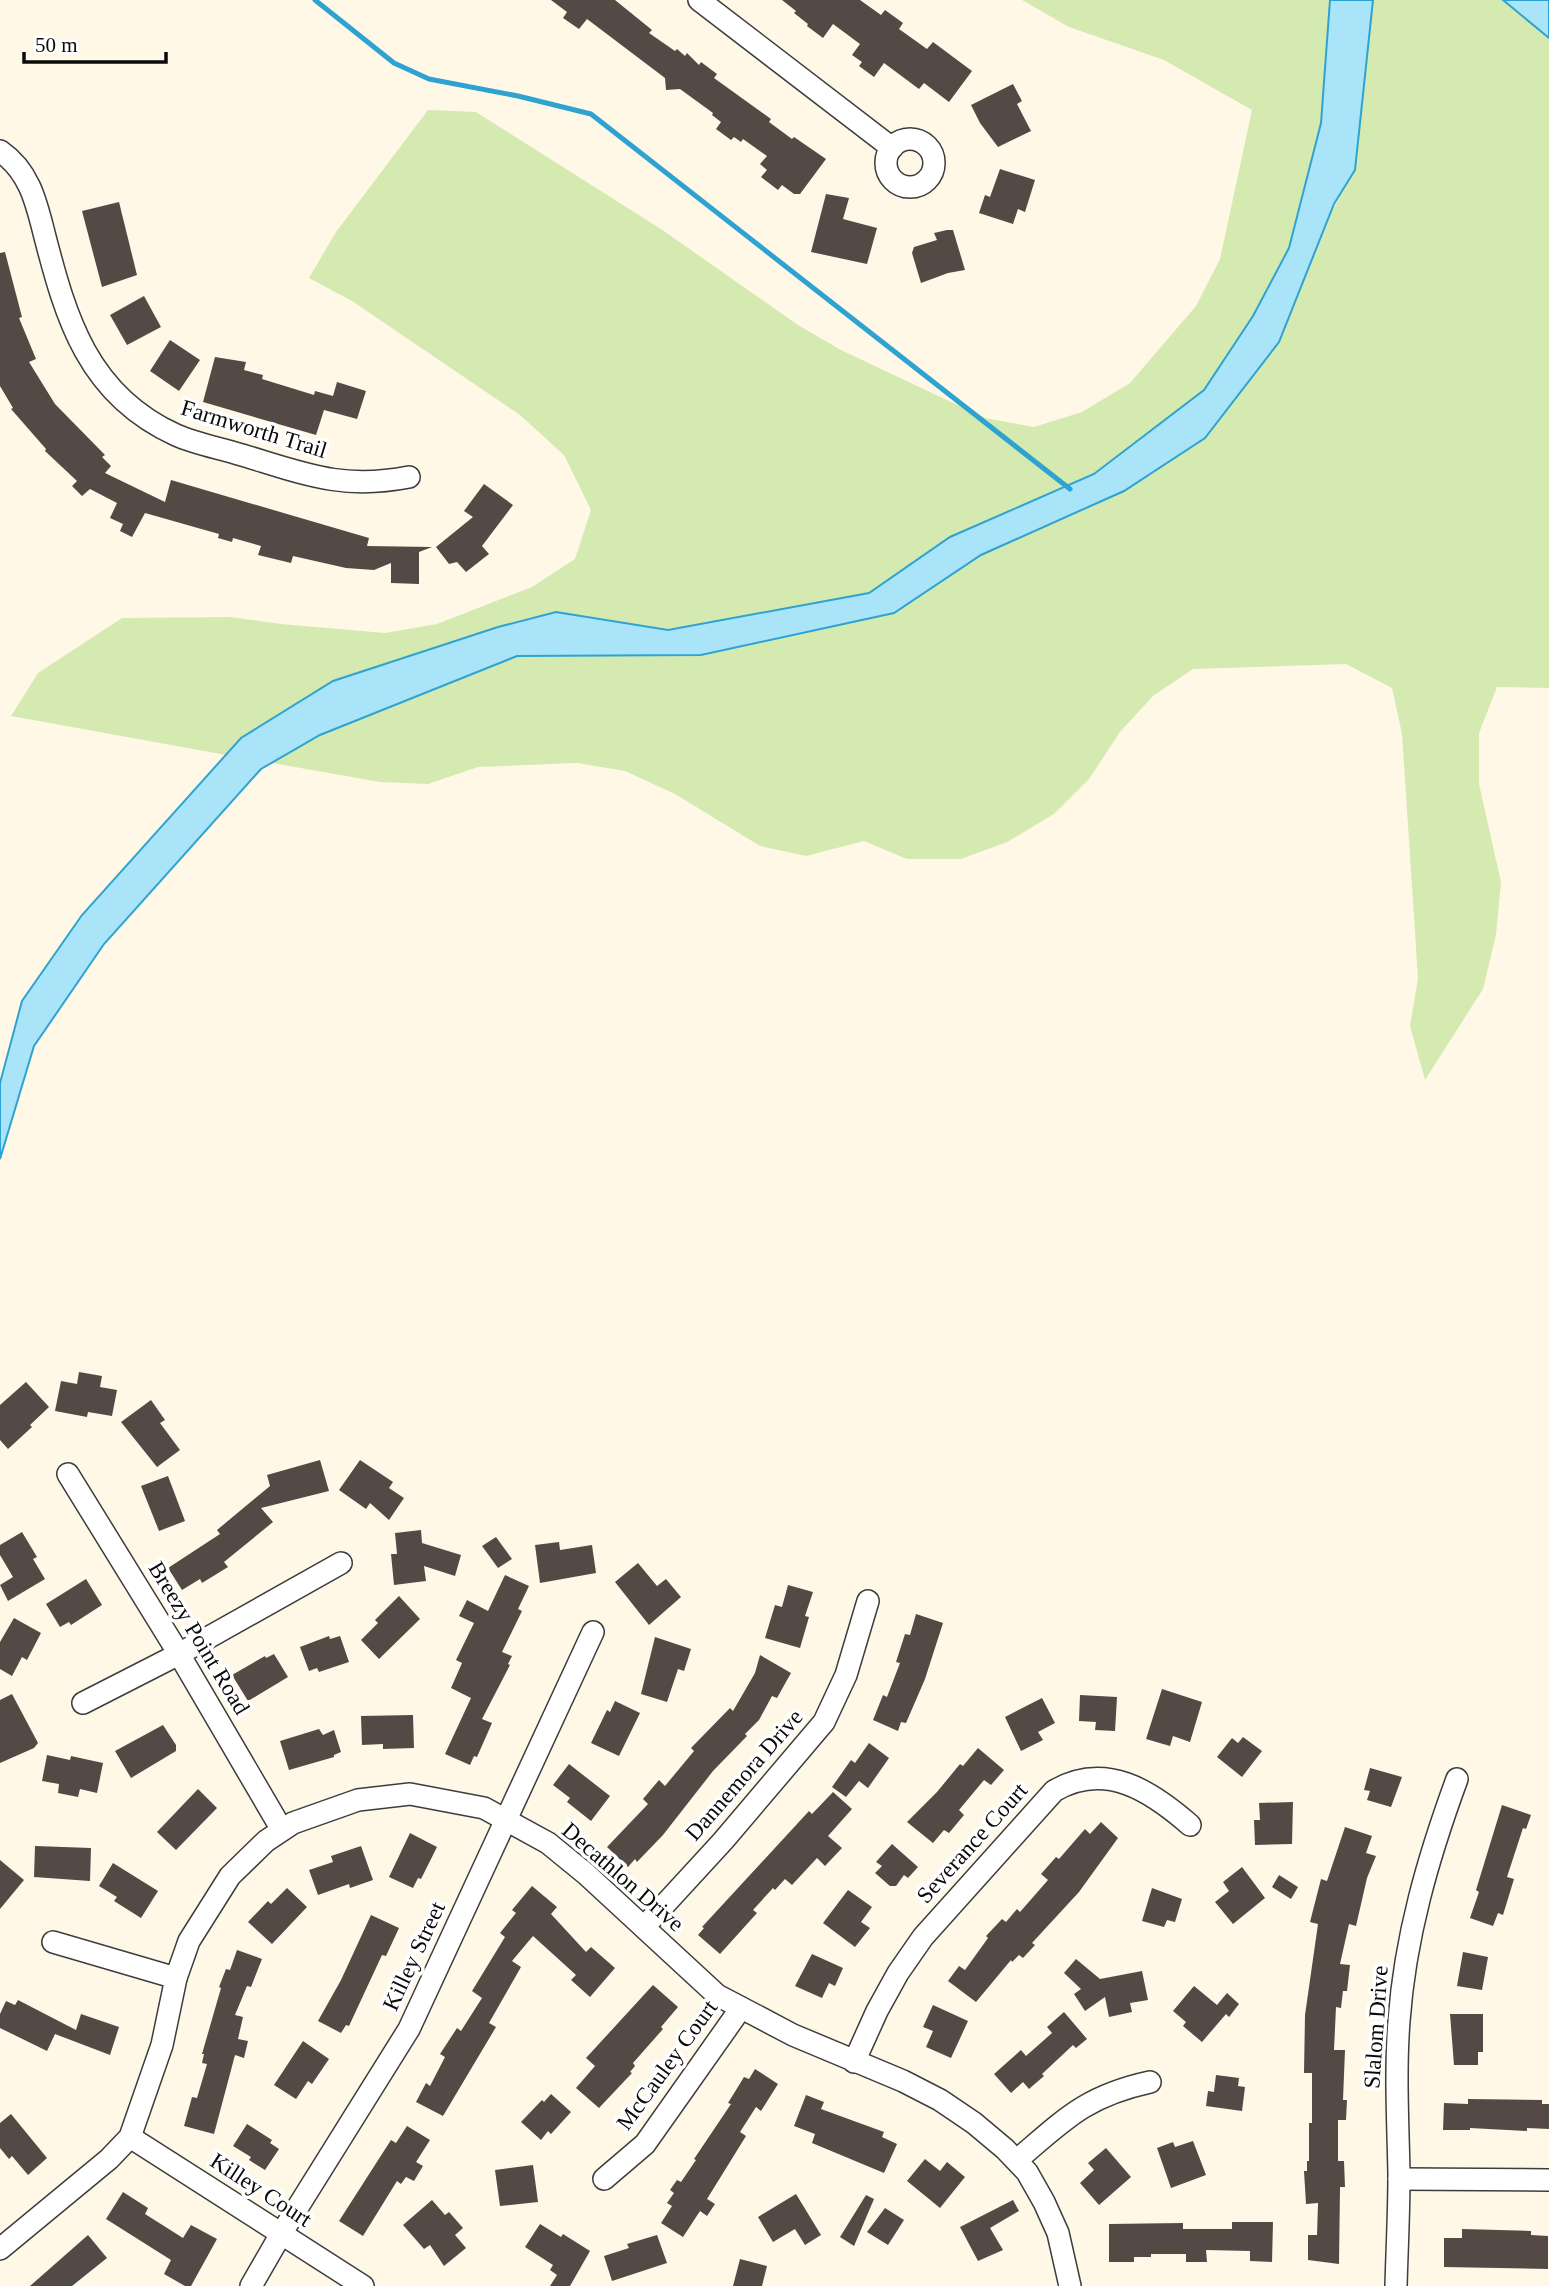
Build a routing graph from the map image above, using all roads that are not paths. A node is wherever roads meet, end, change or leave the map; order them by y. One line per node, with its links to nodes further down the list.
1 (699, 0): 2 (street)
2 (892, 148)
3 (0, 151): 4 (street, Farmworth Trail)
4 (409, 477)
5 (68, 1474): 9 (street, Breezy Point Road)
6 (341, 1563): 9 (street)
7 (868, 1601): 15 (street, Dannemora Drive)
8 (593, 1632): 12 (street, Killey Street)
9 (179, 1654): 10 (street); 14 (street, Breezy Point Road)
10 (83, 1703)
11 (1457, 1779): 24 (street, Slalom Drive)
12 (504, 1819): 14 (street, Decathlon Drive); 15 (street, Decathlon Drive); 26 (street, Killey Street)
13 (1190, 1825): 19 (street, Severance Court)
14 (282, 1830): 17 (street, Decathlon Drive)
15 (644, 1927): 18 (street, Decathlon Drive)
16 (53, 1942): 17 (street)
17 (176, 1978): 21 (street, Decathlon Drive)
18 (741, 2008): 19 (street, Decathlon Drive); 23 (street, McCauley Court)
19 (854, 2062): 22 (street, Decathlon Drive)
20 (1150, 2082): 22 (street)
21 (130, 2137): 26 (street, Killey Court); 27 (street, Decathlon Drive)
22 (1017, 2160): 30 (street, Decathlon Drive)
23 (604, 2179)
24 (1399, 2179): 25 (street); 31 (street, Slalom Drive)
25 (1549, 2180)
26 (281, 2234): 28 (street, Killey Street); 29 (street, Killey Court)
27 (0, 2249)
28 (251, 2286)
29 (363, 2286)
30 (1070, 2286)
31 (1396, 2286)

